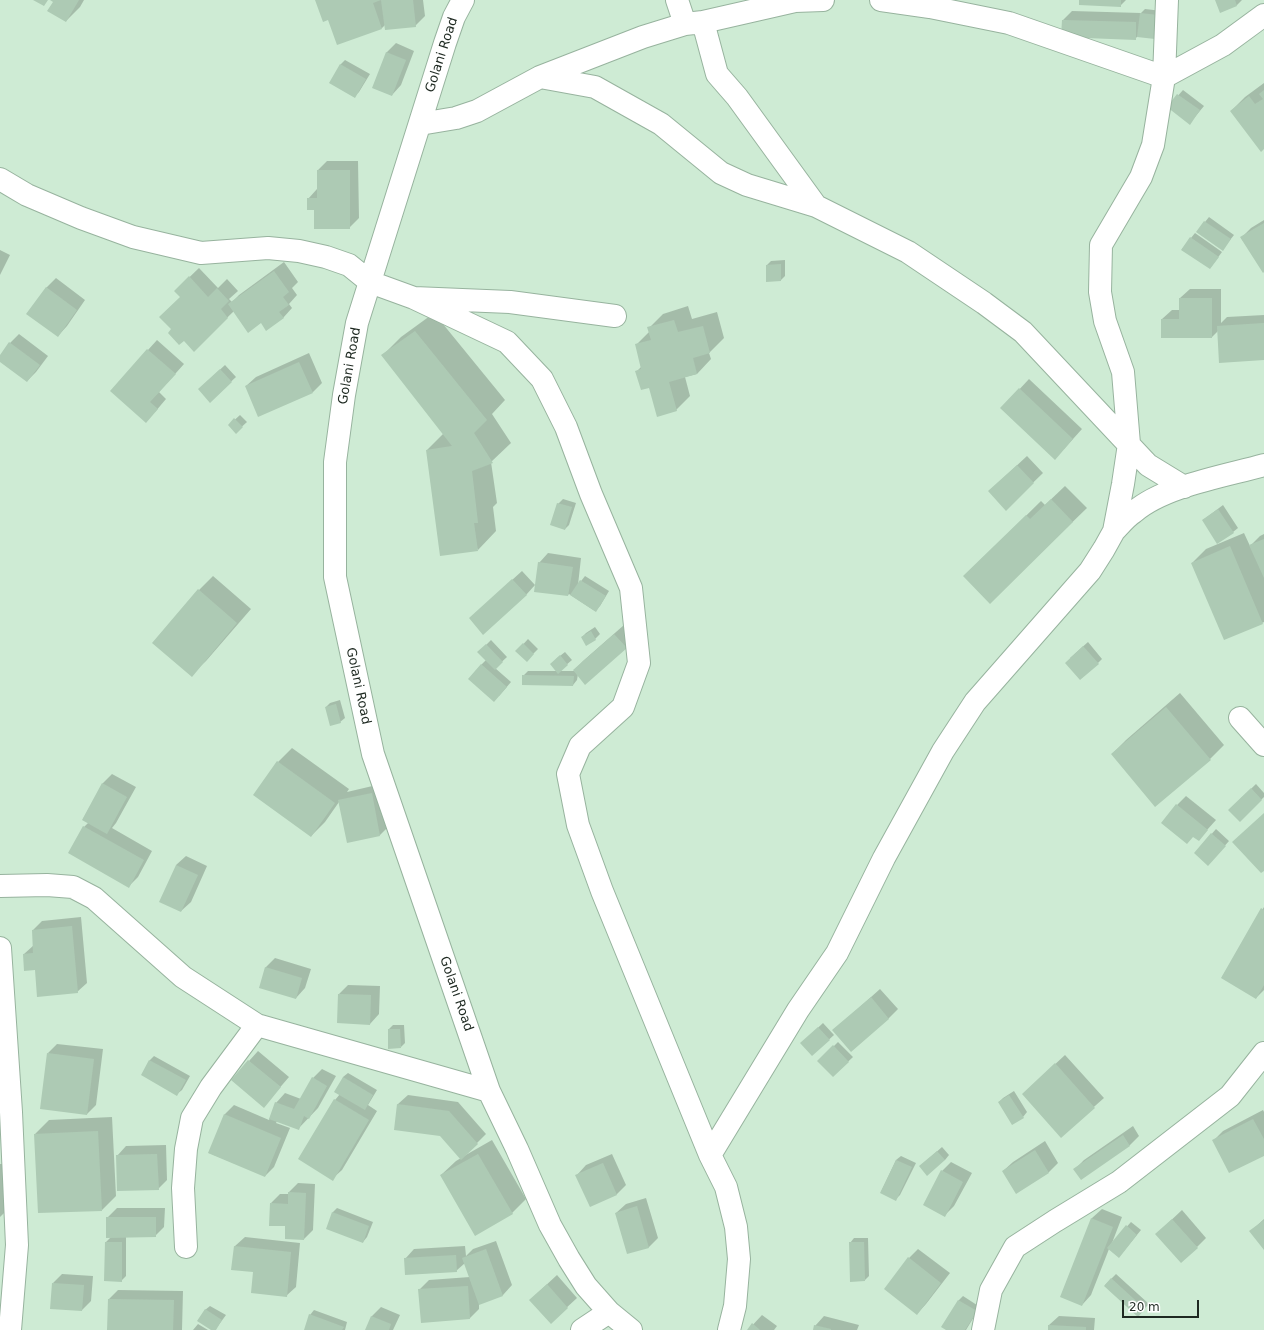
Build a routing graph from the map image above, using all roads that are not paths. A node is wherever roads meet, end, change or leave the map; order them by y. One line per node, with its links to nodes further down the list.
1 (677, 0): 7 (street)
2 (823, 0): 7 (street)
3 (880, 0): 9 (street)
4 (1167, 0): 9 (street)
5 (455, 6): 10 (street, Golani Road)
6 (1264, 15): 9 (street)
7 (694, 23): 8 (street); 12 (street)
8 (540, 77): 10 (street); 12 (street)
9 (1164, 77): 16 (street)
10 (420, 124): 13 (street, Golani Road)
11 (0, 179): 13 (street)
12 (816, 206): 16 (street)
13 (370, 282): 14 (street); 26 (street, Golani Road)
14 (414, 298): 15 (street); 27 (street)
15 (615, 316)
16 (1129, 444): 18 (street); 19 (street)
17 (1264, 465): 18 (street)
18 (1184, 486): 19 (street)
19 (1114, 531): 27 (street)
20 (1240, 718): 21 (street)
21 (1264, 745)
22 (0, 886): 24 (street)
23 (0, 948): 30 (street)
24 (257, 1025): 26 (street); 28 (street)
25 (1264, 1053): 34 (street)
26 (489, 1091): 29 (street, Golani Road)
27 (710, 1155): 33 (street)
28 (186, 1247)
29 (609, 1312): 31 (street); 32 (street, Golani Road)
30 (10, 1330)
31 (582, 1330)
32 (631, 1330)
33 (729, 1330)
34 (983, 1330)

